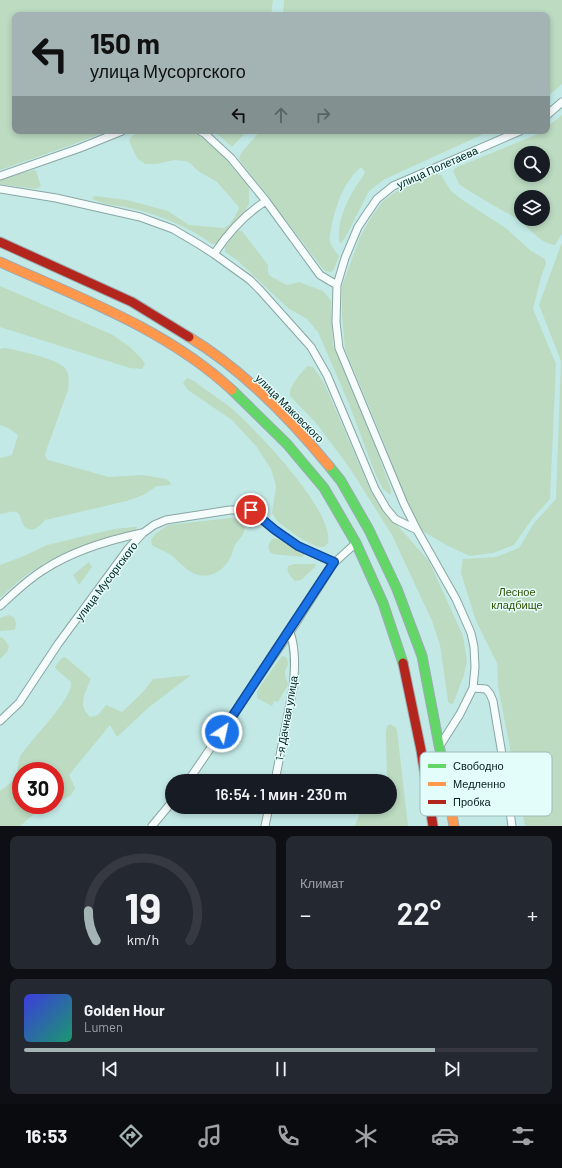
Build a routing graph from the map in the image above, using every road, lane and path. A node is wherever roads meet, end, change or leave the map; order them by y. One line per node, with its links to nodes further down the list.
1 (562, 102): 2 (street)
2 (550, 112)
3 (115, 134): 6 (street)
4 (205, 134): 8 (street)
5 (513, 134): 12 (street, улица Полетаева)
6 (0, 176)
7 (0, 190): 10 (street)
8 (266, 201): 10 (street); 12 (street)
9 (0, 242): 21 (highway, улица Маковского)
10 (214, 254): 13 (street)
11 (0, 262): 15 (highway)
12 (337, 285): 13 (street, улица Полетаева)
13 (417, 530): 19 (street, улица Полетаева)
14 (143, 533): 16 (street, улица Мусоргского); 17 (street); 20 (street, улица Мусоргского)
15 (356, 543): 16 (street); 22 (highway)
16 (334, 562): 18 (street)
17 (0, 606)
18 (290, 632): 25 (street); 26 (street, 1-я Дачная улица)
19 (473, 688): 21 (street); 24 (street)
20 (0, 721)
21 (439, 747): 23 (highway, улица Маковского)
22 (420, 752)
23 (440, 752)
24 (502, 752)
25 (193, 774)
26 (276, 774)
27 (165, 810): 32 (street)
28 (268, 814): 33 (street)
29 (431, 816): 34 (highway)
30 (452, 816): 35 (highway, улица Маковского)
31 (511, 816): 36 (street)
32 (152, 826)
33 (265, 826)
34 (433, 826)
35 (454, 826)
36 (512, 826)

